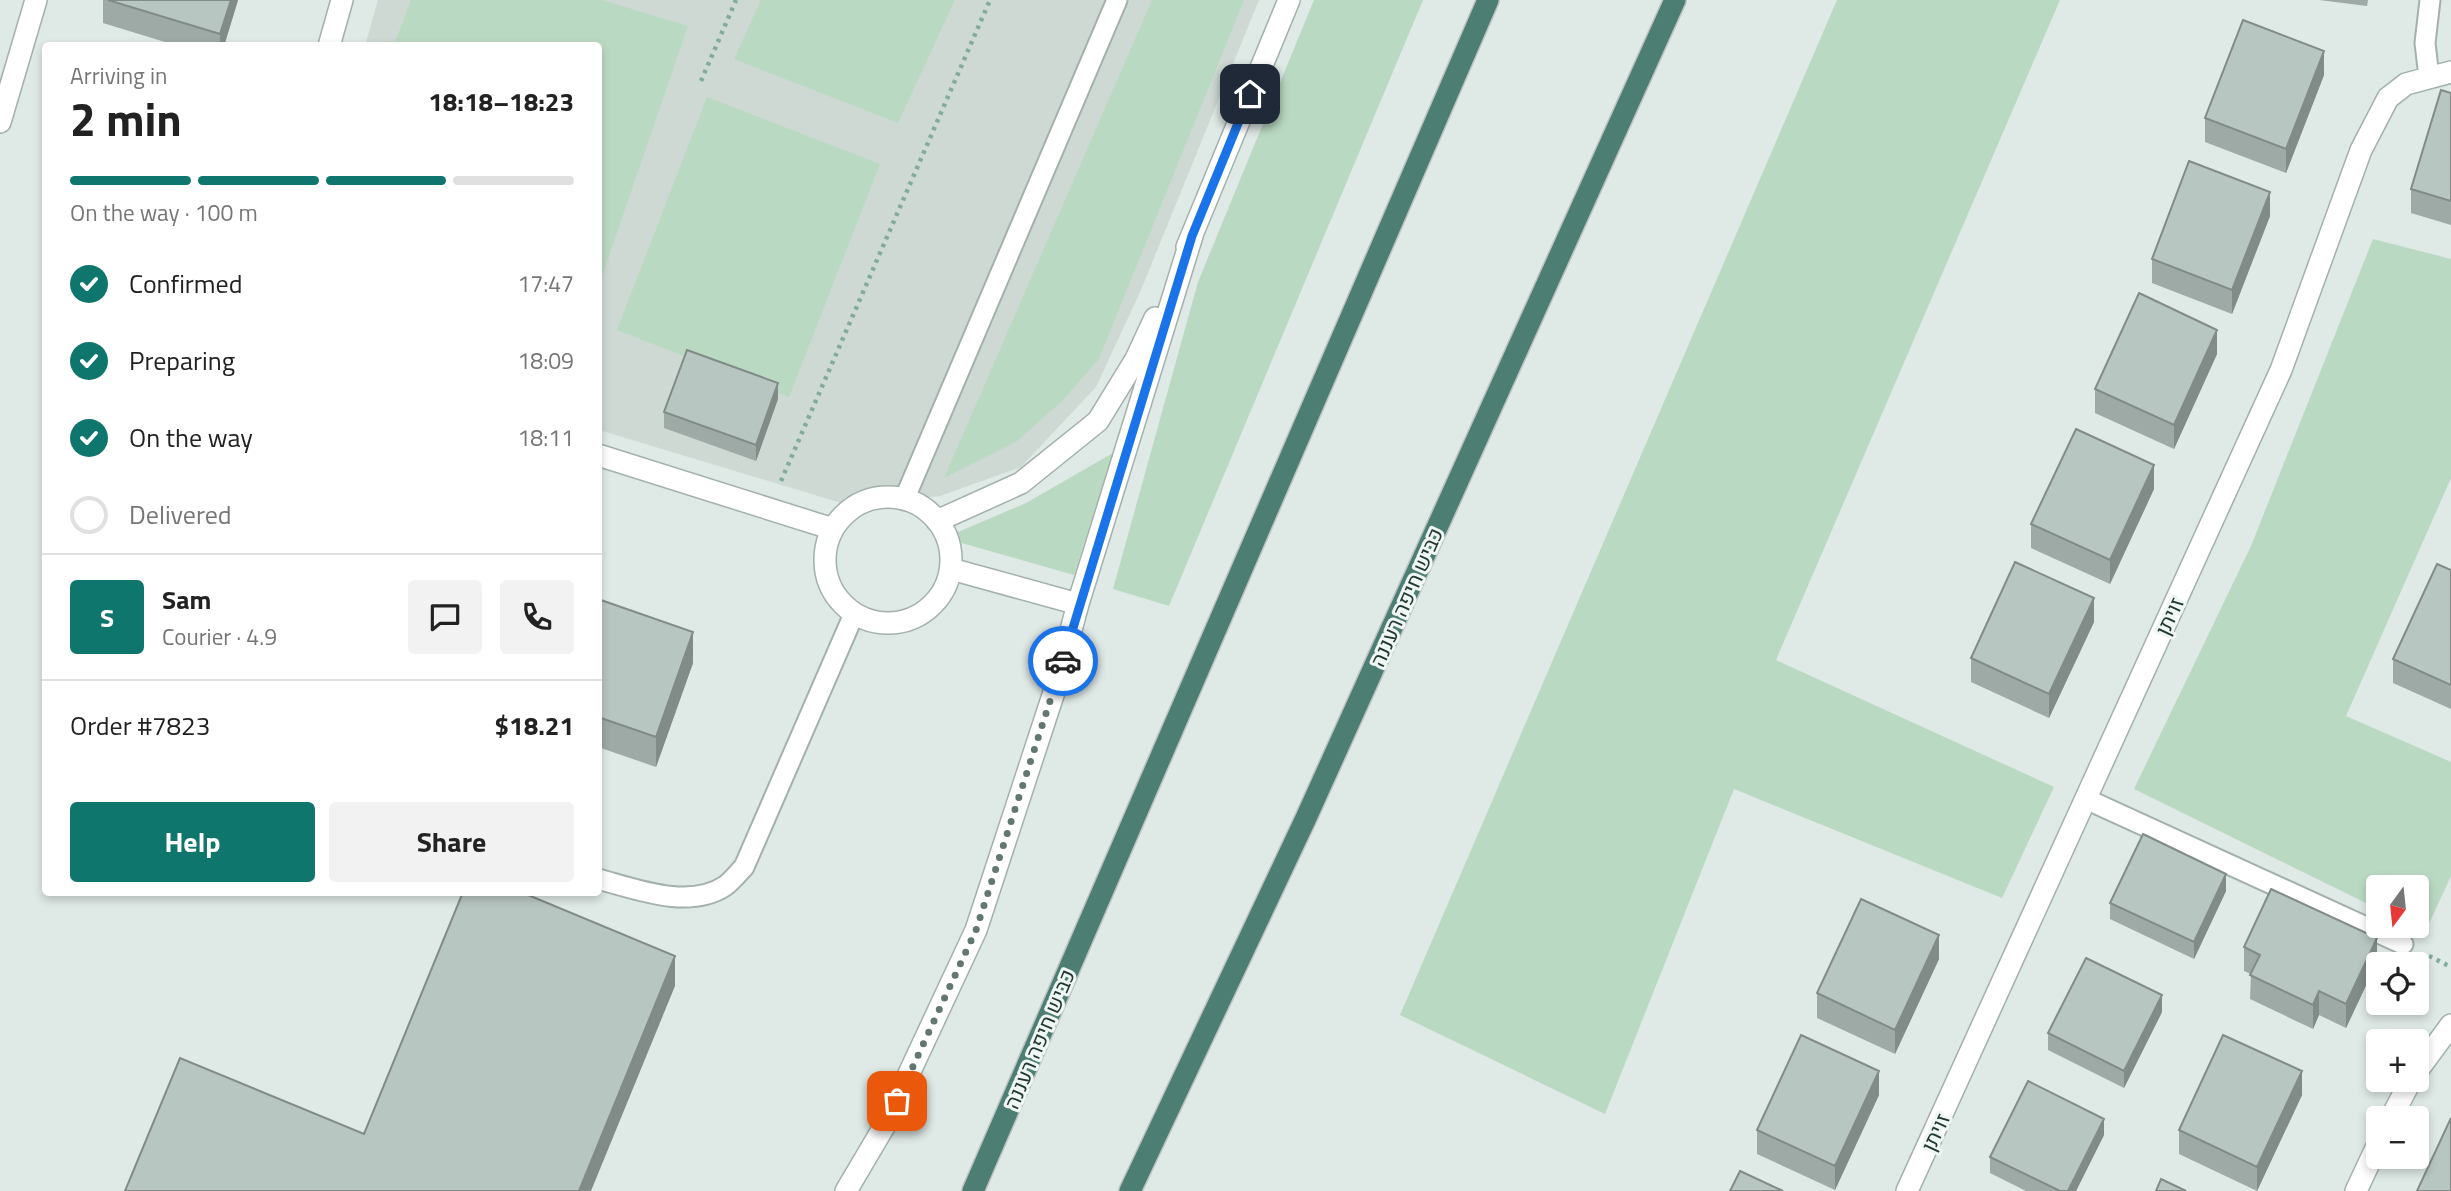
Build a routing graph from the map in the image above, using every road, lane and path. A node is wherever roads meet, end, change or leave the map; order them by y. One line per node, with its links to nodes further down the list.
1 (36, 0): 14 (street)
2 (342, 0): 10 (street)
3 (736, 0): 13 (path)
4 (990, 0): 18 (path)
5 (1117, 0): 17 (lane)
6 (1289, 0): 15 (street)
7 (1488, 0): 31 (highway, כביש חיפה רעננה)
8 (1675, 0): 32 (highway, כביש חיפה רעננה)
9 (2430, 0): 12 (lane)
10 (330, 42)
11 (2451, 72): 12 (street, זויתן)
12 (2429, 77): 24 (street, זויתן)
13 (701, 81)
14 (0, 122)
15 (1192, 236): 19 (street); 22 (street)
16 (602, 456): 18 (street)
17 (904, 500): 19 (street); 20 (street)
18 (769, 509): 20 (street)
19 (937, 521): 21 (street)
20 (833, 529): 23 (street)
21 (951, 569): 22 (street); 23 (street)
22 (1078, 604): 30 (street)
23 (854, 614): 25 (lane)
24 (2086, 799): 26 (lane); 33 (street, זויתן)
25 (602, 879)
26 (2403, 944)
27 (2451, 1025): 28 (street)
28 (2429, 1055)
29 (2366, 1169): 34 (street)
30 (846, 1191)
31 (973, 1191)
32 (1130, 1191)
33 (1907, 1191)
34 (2356, 1191)

